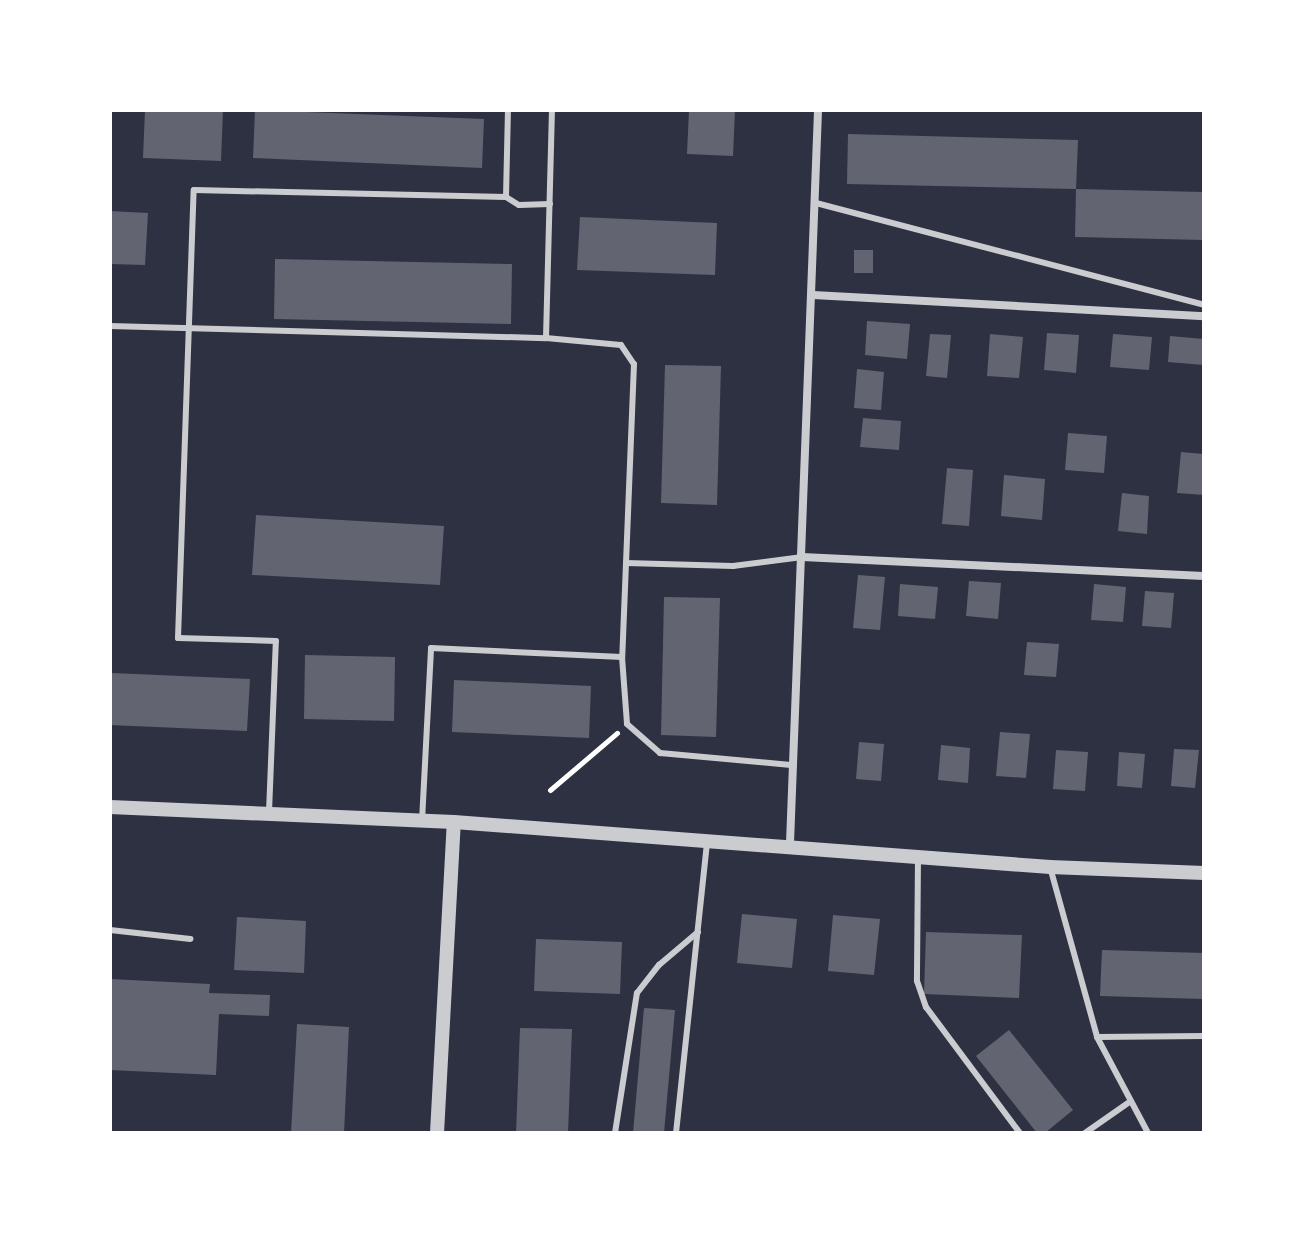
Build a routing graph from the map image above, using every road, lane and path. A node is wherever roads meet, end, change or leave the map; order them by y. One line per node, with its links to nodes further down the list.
1 (508, 110): 4 (lane)
2 (552, 110): 6 (lane)
3 (818, 110): 5 (street)
4 (506, 197): 6 (lane); 11 (lane)
5 (816, 203): 7 (street); 8 (lane)
6 (550, 204): 12 (lane)
7 (813, 295): 9 (street); 13 (street)
8 (1204, 305)
9 (1204, 316)
10 (110, 326): 11 (lane)
11 (189, 328): 12 (lane); 21 (lane)
12 (546, 338): 14 (lane)
13 (802, 557): 14 (lane); 15 (street); 18 (street)
14 (626, 563): 16 (lane)
15 (1204, 576)
16 (622, 657): 17 (lane); 22 (lane)
17 (627, 724): 18 (lane); 19 (path)
18 (793, 765): 25 (street)
19 (550, 790)
20 (110, 807): 21 (street)
21 (269, 814): 22 (street)
22 (422, 821): 23 (street)
23 (454, 822): 24 (street); 35 (street)
24 (708, 838): 25 (street); 30 (lane)
25 (790, 843): 26 (street)
26 (918, 856): 27 (street); 38 (lane)
27 (1050, 867): 28 (street); 33 (lane)
28 (1204, 873)
29 (110, 930): 31 (lane)
30 (698, 932): 36 (lane); 37 (lane)
31 (190, 939)
32 (1204, 1036): 33 (lane)
33 (1097, 1037): 34 (lane)
34 (1128, 1103): 39 (lane); 40 (lane)
35 (437, 1133)
36 (615, 1133)
37 (676, 1133)
38 (1020, 1133)
39 (1085, 1133)
40 (1148, 1133)

